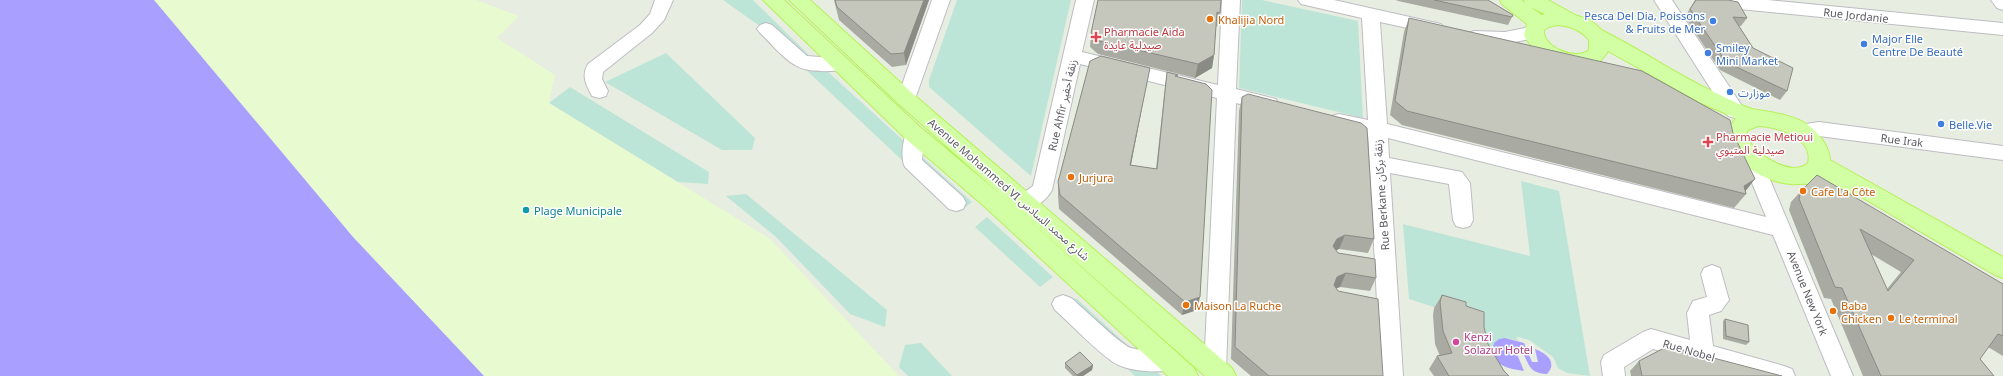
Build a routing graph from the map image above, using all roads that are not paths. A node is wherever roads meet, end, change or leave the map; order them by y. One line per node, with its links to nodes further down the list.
1 (664, 0): 27 (street)
2 (772, 0): 26 (main road, Avenue Mohammed VI شارع محمد السادس)
3 (798, 0): 20 (main road, Avenue Mohammed VI شارع محمد السادس)
4 (819, 0): 20 (main road)
5 (941, 0): 29 (street)
6 (1085, 0): 24 (street, Rue Ahfir زنقة أحفير)
7 (1231, 0): 28 (street)
8 (1307, 0): 15 (street)
9 (1509, 0): 17 (main road)
10 (1534, 0): 16 (main road)
11 (1664, 0): 31 (street)
12 (1709, 0): 19 (street, Rue Jordanie)
13 (2000, 0): 14 (street)
14 (2003, 4)
15 (1371, 14): 21 (street); 34 (street, Rue Berkane زنقة بركان)
16 (1568, 19): 17 (main road); 22 (main road)
17 (1537, 27): 21 (street); 23 (main road)
18 (766, 29): 26 (street)
19 (2003, 29)
20 (832, 31): 29 (main road, Avenue Mohammed VI شارع محمد السادس)
21 (1462, 34): 23 (street)
22 (1597, 36): 25 (main road); 31 (main road)
23 (1550, 54): 25 (main road)
24 (1074, 56): 28 (street); 43 (street, Rue Ahfir زنقة أحفير)
25 (1588, 60): 36 (main road)
26 (841, 64): 37 (main road, Avenue Mohammed VI شارع محمد السادس)
27 (598, 91)
28 (1226, 93): 30 (street); 54 (street)
29 (906, 99): 43 (main road, Avenue Mohammed VI شارع محمد السادس)
30 (1282, 107)
31 (1735, 111): 33 (main road)
32 (1320, 116): 34 (street)
33 (1755, 118): 35 (main road); 36 (main road)
34 (1377, 130): 40 (street, Rue Berkane زنقة بركان); 47 (street)
35 (1800, 131): 38 (street, Rue Irak); 41 (main road)
36 (1736, 132): 39 (main road)
37 (915, 134): 44 (street); 53 (main road, Avenue Mohammed VI شارع محمد السادس)
38 (2003, 153)
39 (1752, 161): 42 (main road); 45 (street, Avenue New York)
40 (1379, 164): 46 (street); 56 (street, Rue Berkane زنقة بركان)
41 (1814, 168): 42 (main road); 48 (main road); 50 (main road)
42 (1784, 175): 45 (street)
43 (1026, 202): 54 (main road, Avenue Mohammed VI شارع محمد السادس)
44 (956, 203)
45 (1773, 210): 47 (street, Avenue New York)
46 (1463, 220)
47 (1782, 230): 59 (street, Avenue New York)
48 (2003, 268)
49 (1712, 274): 52 (street)
50 (2003, 286)
51 (1063, 304): 53 (street)
52 (1703, 354): 57 (street, Rue Nobel); 58 (street, Rue Nobel)
53 (1169, 361): 55 (main road, Avenue Mohammed VI شارع محمد السادس)
54 (1219, 373)
55 (1185, 376)
56 (1392, 376)
57 (1614, 376)
58 (1784, 376)
59 (1842, 376)

